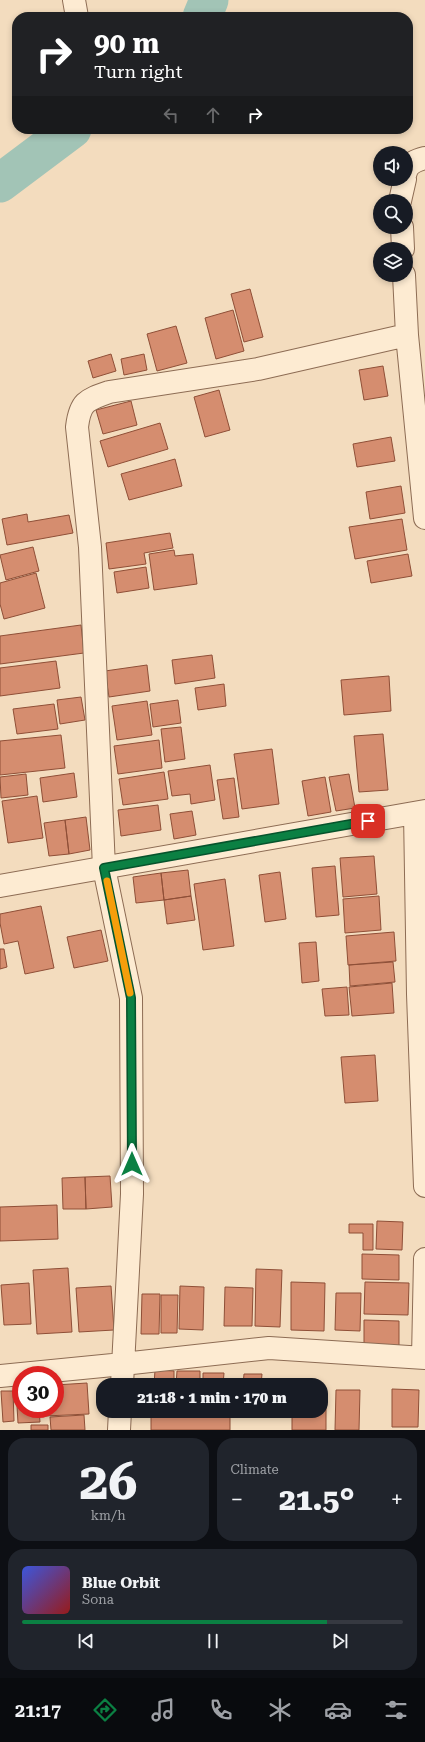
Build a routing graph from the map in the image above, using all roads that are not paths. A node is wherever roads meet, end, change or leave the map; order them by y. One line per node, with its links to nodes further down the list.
1 (74, 0): 2 (street)
2 (77, 12)
3 (425, 158): 4 (street)
4 (413, 162)
5 (404, 282): 6 (street)
6 (407, 335): 7 (street); 9 (street)
7 (425, 518)
8 (420, 812): 9 (street); 11 (street)
9 (104, 868): 10 (street); 14 (street)
10 (0, 886)
11 (425, 1186)
12 (425, 1259): 13 (street)
13 (424, 1358): 14 (street)
14 (122, 1375): 15 (street)
15 (0, 1376)
16 (120, 1418): 17 (street)
17 (119, 1430)

